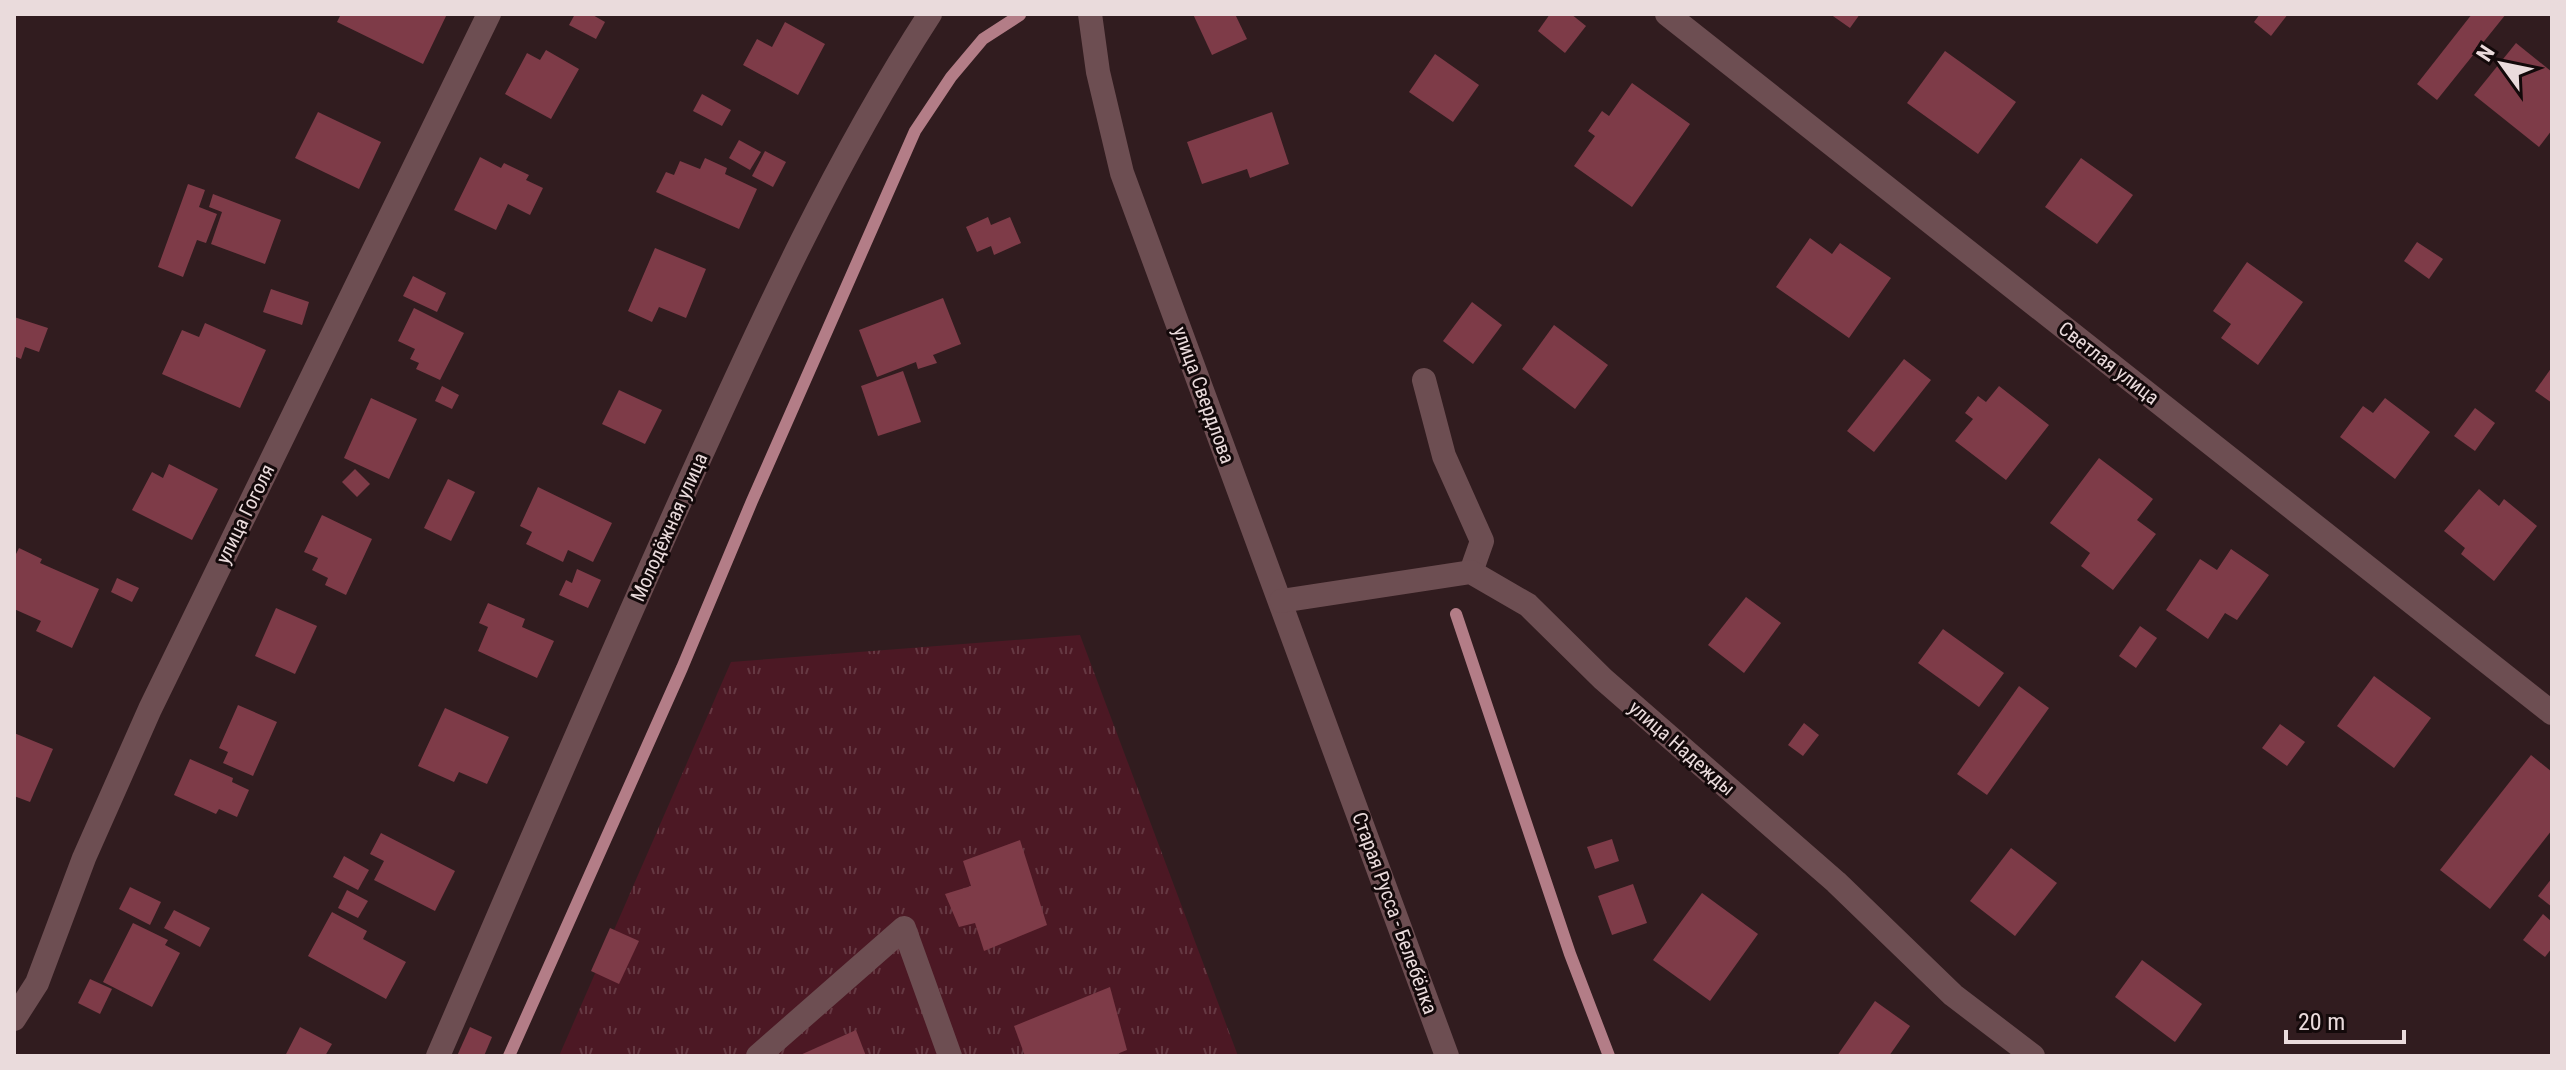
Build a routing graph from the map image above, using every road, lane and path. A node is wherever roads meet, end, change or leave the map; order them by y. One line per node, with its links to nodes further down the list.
1 (489, 14): 10 (street, улица Гоголя)
2 (930, 14): 11 (street, Молодёжная улица)
3 (1090, 14): 7 (street, улица Свердлова)
4 (1667, 14): 8 (street, Светлая улица)
5 (1424, 380): 6 (street)
6 (1471, 572): 7 (street); 15 (street, улица Надежды)
7 (1281, 601): 9 (street, улица Свердлова)
8 (2552, 713)
9 (1343, 770): 14 (street, Старая Русса - Белебёлка)
10 (14, 1019)
11 (438, 1056)
12 (758, 1056): 13 (street)
13 (950, 1056)
14 (1447, 1056)
15 (2033, 1056)

